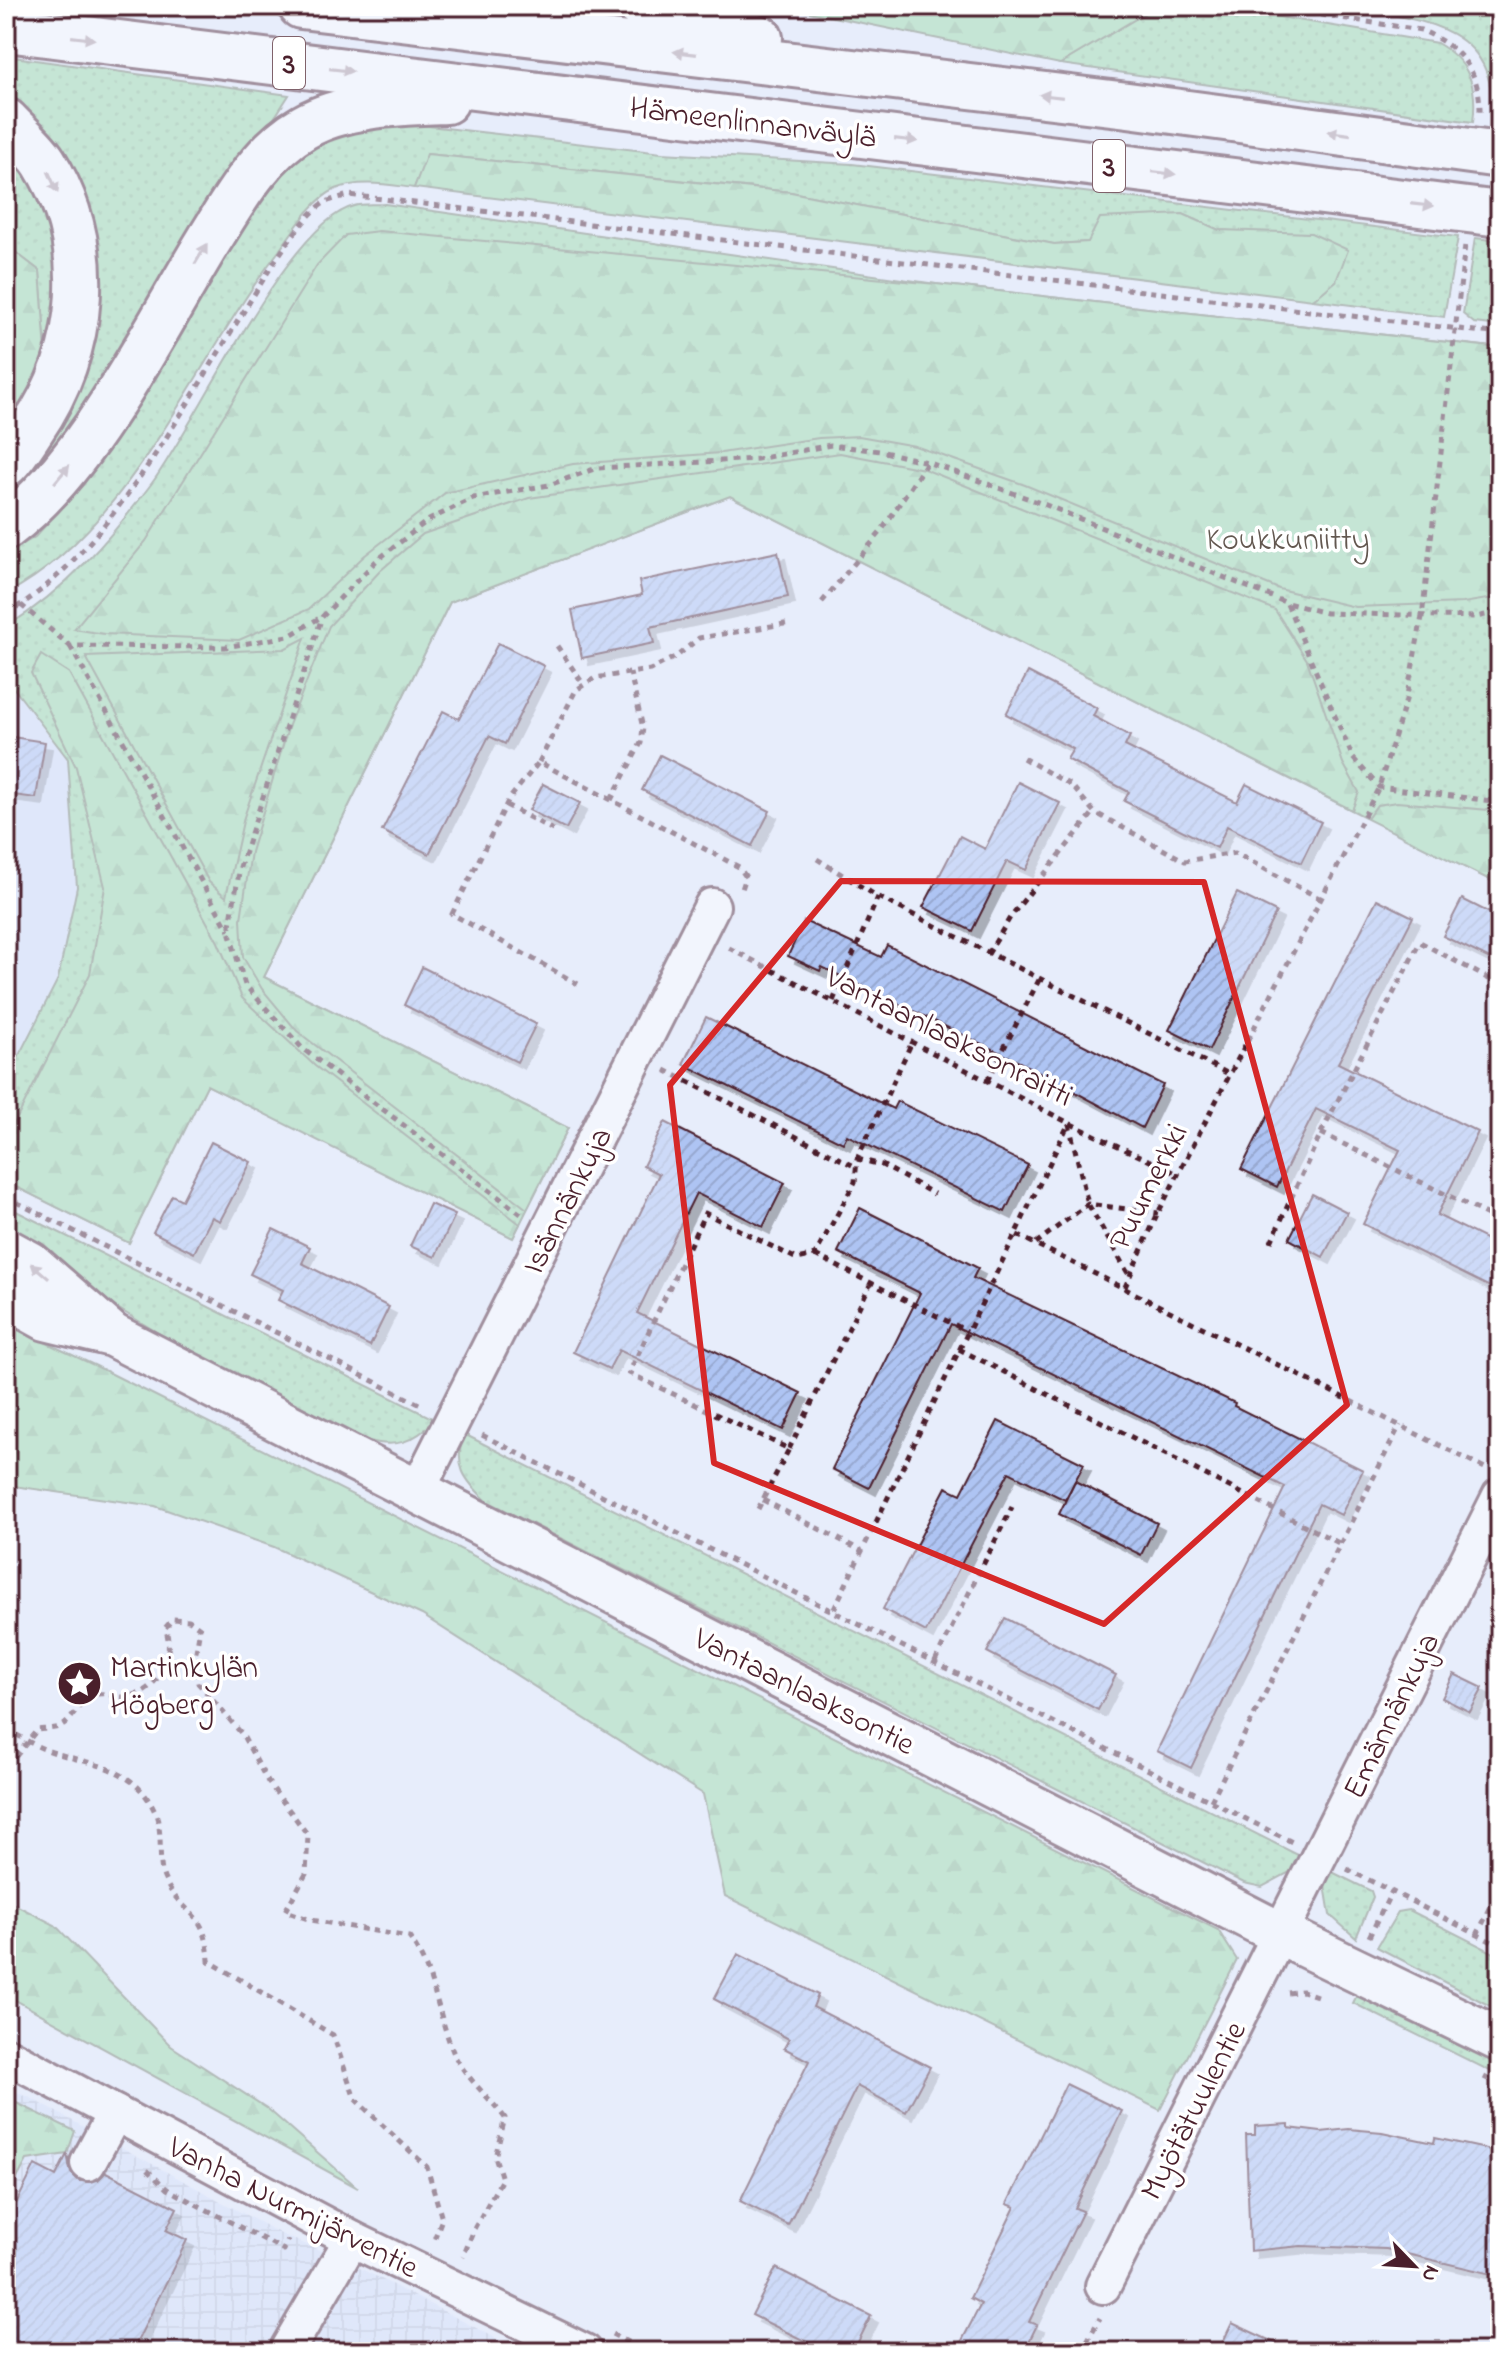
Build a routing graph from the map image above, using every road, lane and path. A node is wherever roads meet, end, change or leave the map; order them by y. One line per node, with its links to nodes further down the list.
1 (301, 6): 5 (highway, Hämeenlinnanväylä / 3, one-way to 1)
2 (640, 6): 5 (highway)
3 (1261, 6): 8 (path)
4 (6, 29): 6 (highway, Hämeenlinnanväylä / 3, one-way to 6)
5 (929, 81): 8 (highway, Hämeenlinnanväylä / 3, one-way to 5)
6 (572, 98): 9 (highway, Hämeenlinnanväylä / 3, one-way to 9); 14 (highway, one-way to 6)
7 (6, 121): 13 (highway, one-way to 13)
8 (1490, 138)
9 (1483, 227): 10 (path, Puumerkki)
10 (1453, 328): 11 (path); 17 (path); 21 (path, Puumerkki)
11 (1500, 334)
12 (927, 462): 15 (path); 16 (path); 20 (path)
13 (6, 464)
14 (6, 527)
15 (822, 602)
16 (1287, 603): 21 (path); 29 (path)
17 (21, 605): 19 (path); 23 (path)
18 (1500, 612): 21 (path)
19 (6, 613)
20 (322, 617): 23 (path); 39 (path)
21 (1422, 617): 29 (path, Puumerkki)
22 (790, 623): 25 (path)
23 (70, 646): 39 (path)
24 (557, 646): 26 (path)
25 (630, 673): 26 (path); 30 (path)
26 (584, 685): 28 (path)
27 (1023, 758): 33 (path)
28 (539, 762): 30 (path); 32 (path)
29 (1379, 787): 31 (path); 37 (path, Puumerkki)
30 (611, 800): 38 (path)
31 (1500, 802)
32 (506, 805): 34 (path); 42 (path)
33 (1094, 812): 37 (path); 40 (path)
34 (553, 830)
35 (817, 859): 36 (path)
36 (878, 897): 40 (path); 44 (path)
37 (1321, 899): 47 (path, Puumerkki)
38 (716, 915): 44 (path, Vantaanlaaksonraitti); 61 (street, Isännänkuja)
39 (229, 931): 61 (path)
40 (988, 954): 41 (path)
41 (1039, 980): 47 (path); 48 (path)
42 (578, 984)
43 (1500, 985): 50 (path)
44 (833, 1001): 45 (path, Vantaanlaaksonraitti)
45 (912, 1042): 48 (path, Vantaanlaaksonraitti); 51 (path)
46 (671, 1074): 52 (path)
47 (1231, 1075): 53 (path, Puumerkki)
48 (987, 1081): 49 (path, Vantaanlaaksonraitti)
49 (1069, 1123): 53 (path, Vantaanlaaksonraitti); 57 (path); 62 (path)
50 (1321, 1133): 59 (path); 63 (path)
51 (857, 1159): 52 (path); 55 (path)
52 (856, 1167): 66 (path)
53 (1180, 1175): 58 (path, Puumerkki)
54 (1500, 1193): 59 (path)
55 (934, 1194)
56 (6, 1197): 74 (path)
57 (1088, 1204): 58 (path); 64 (path); 67 (path)
58 (1158, 1213): 67 (path, Puumerkki)
59 (1488, 1215): 60 (path)
60 (1500, 1221)
61 (549, 1235): 74 (street, Isännänkuja)
62 (1017, 1235): 64 (path, Puumerkki); 71 (path)
63 (1271, 1242)
64 (1036, 1243): 69 (path, Puumerkki)
65 (6, 1250): 72 (main road, Vantaanlaaksontie, one-way to 65)
66 (815, 1255): 68 (path); 76 (path)
67 (1129, 1275): 69 (path, Puumerkki)
68 (870, 1285): 71 (path); 76 (path)
69 (1125, 1287): 75 (path)
70 (6, 1297): 72 (main road, Vantaanlaaksontie)
71 (967, 1331): 73 (path)
72 (112, 1335): 78 (main road, Vantaanlaaksontie)
73 (959, 1349): 82 (path); 83 (path)
74 (453, 1421): 78 (street, Isännänkuja); 84 (path)
75 (1400, 1425): 77 (path); 82 (path)
76 (789, 1449): 79 (path)
77 (1496, 1484): 90 (street, Emännänkuja)
78 (417, 1491): 92 (main road, Vantaanlaaksontie)
79 (763, 1500): 81 (path); 83 (path)
80 (1012, 1507): 85 (path)
81 (758, 1509)
82 (1341, 1544): 89 (path)
83 (862, 1551): 84 (path)
84 (834, 1609): 85 (path)
85 (935, 1661): 89 (path)
86 (6, 1729): 87 (path)
87 (26, 1739): 88 (path); 104 (path); 105 (path)
88 (6, 1761)
89 (1211, 1801): 90 (path)
90 (1321, 1857): 92 (street, Emännänkuja); 93 (path)
91 (1500, 1888): 93 (path)
92 (1283, 1935): 97 (main road, Vantaanlaaksontie); 106 (street, Myötätuulentie)
93 (1477, 1935): 94 (path)
94 (1500, 1946)
95 (1272, 1996): 96 (path)
96 (1325, 1998)
97 (1500, 2040)
98 (6, 2055): 101 (street, Vanha Nurmijärventie)
99 (1473, 2071): 100 (path)
100 (1500, 2085)
101 (115, 2113): 102 (street); 103 (street, Vanha Nurmijärventie)
102 (88, 2163)
103 (352, 2239): 107 (street); 108 (street, Vanha Nurmijärventie)
104 (433, 2243)
105 (463, 2258)
106 (1104, 2298): 109 (path)
107 (286, 2352)
108 (585, 2352)
109 (1081, 2352)

